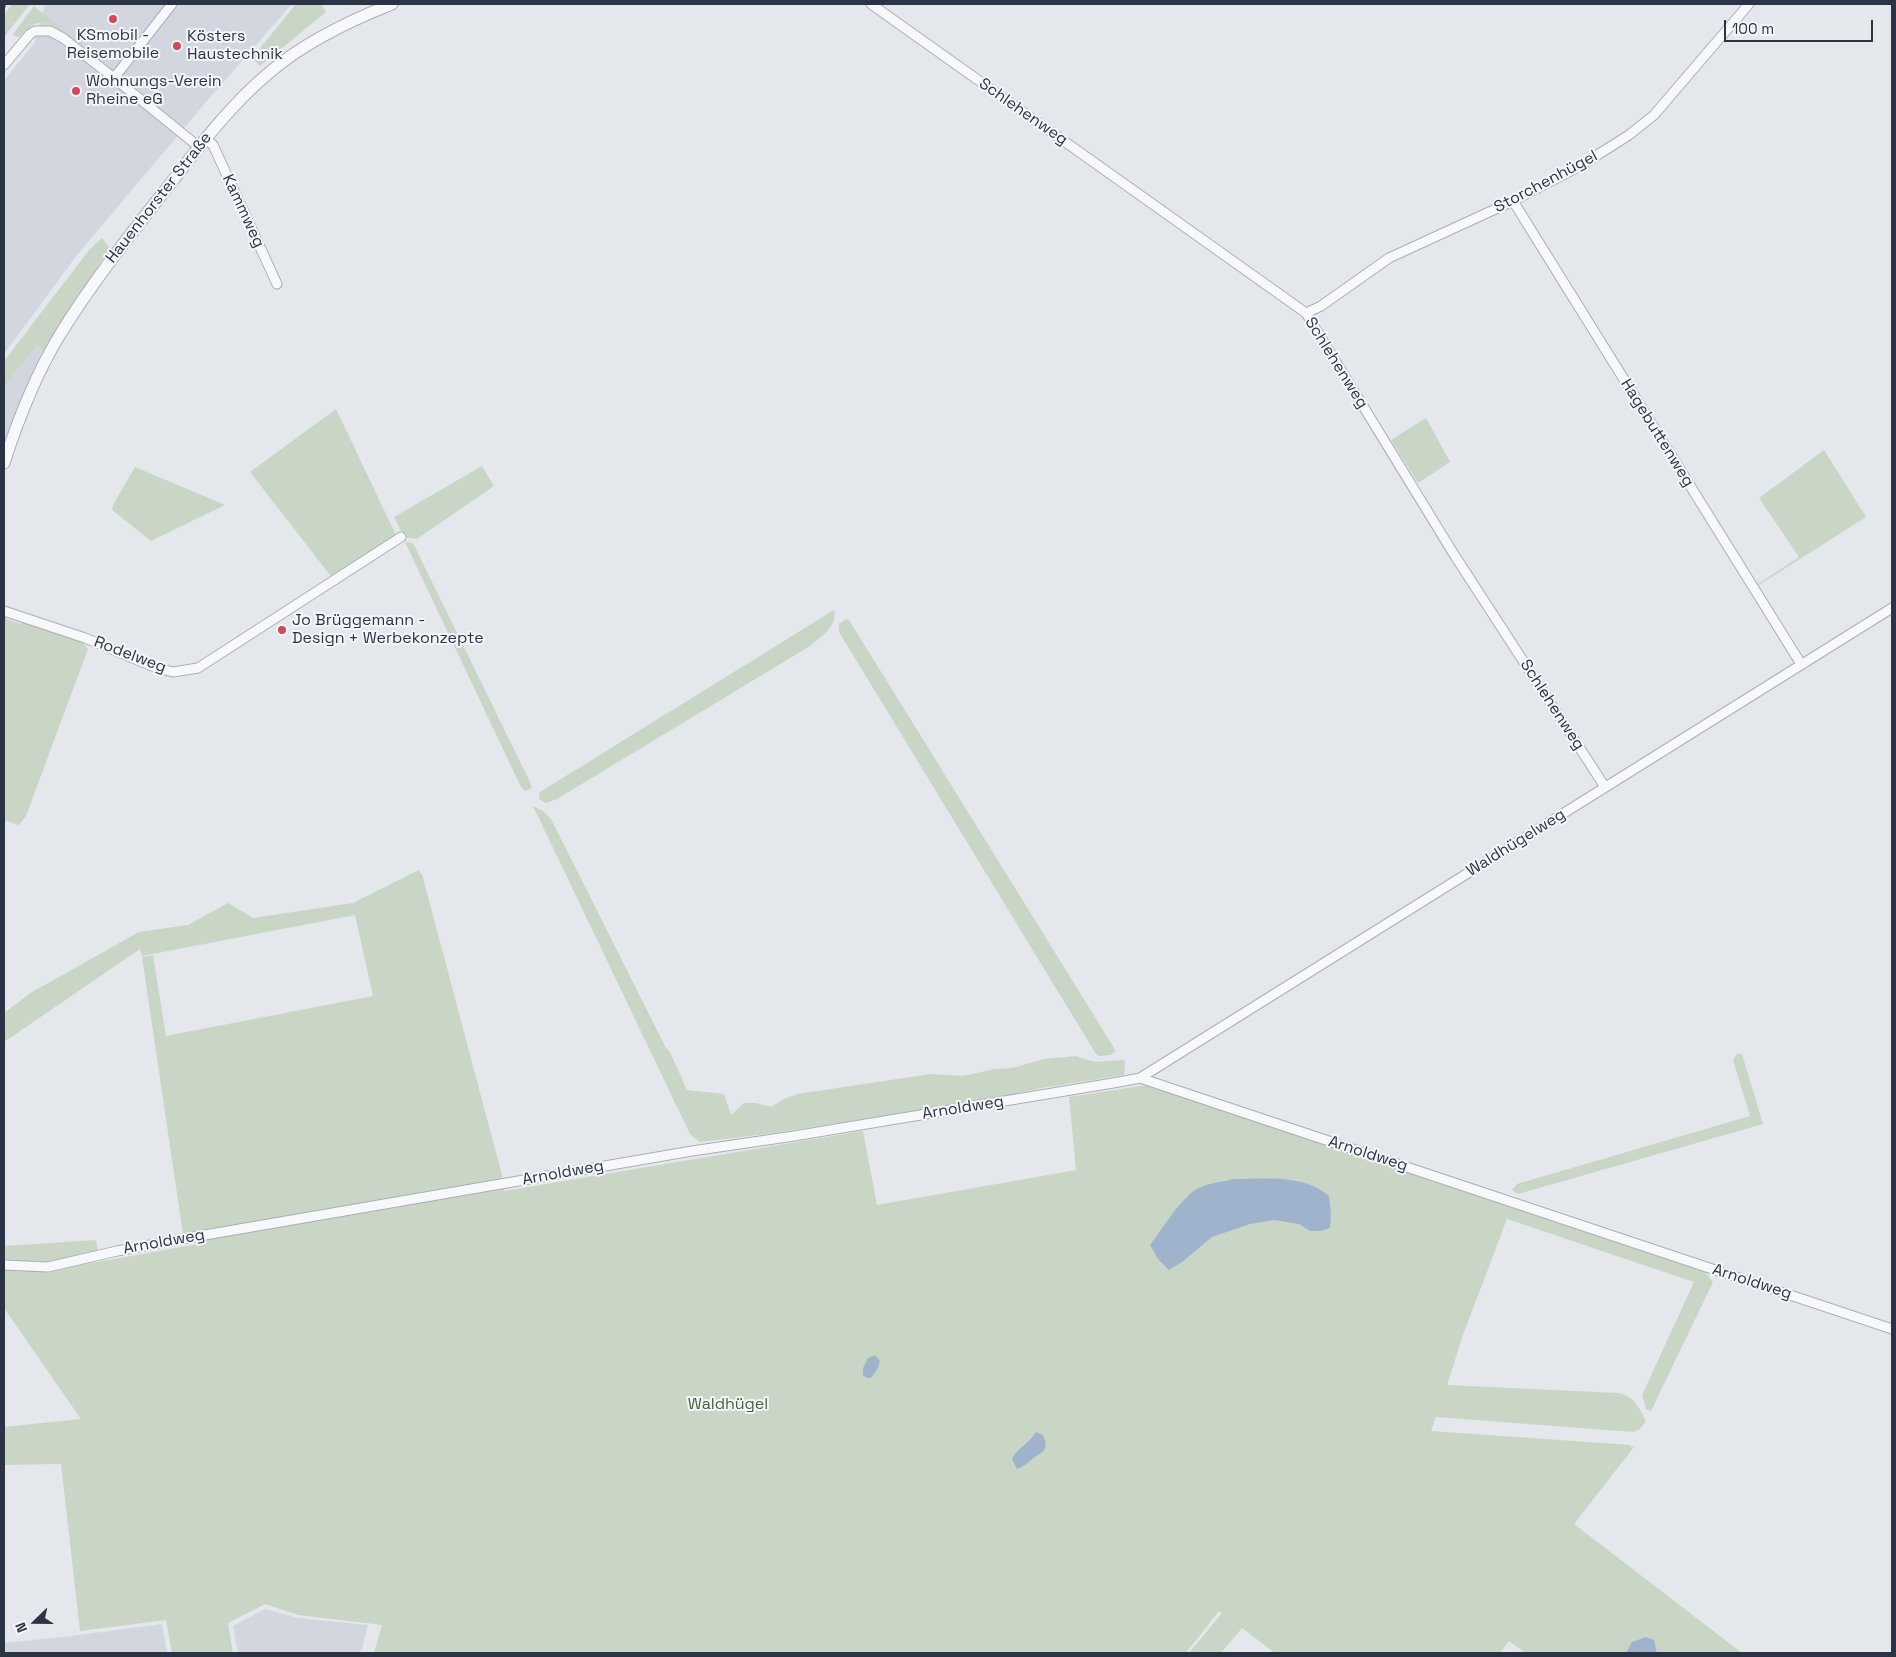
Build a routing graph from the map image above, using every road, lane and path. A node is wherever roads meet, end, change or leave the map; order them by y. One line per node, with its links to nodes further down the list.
1 (172, 4): 6 (street)
2 (392, 4): 7 (street, Hauenhorster Straße)
3 (870, 4): 10 (street, Schlehenweg)
4 (1749, 4): 8 (street, Storchenhügel)
5 (4, 65): 6 (street, Kammweg)
6 (114, 78): 7 (street, Kammweg)
7 (202, 143): 9 (street, Kammweg); 11 (street, Hauenhorster Straße)
8 (1514, 201): 10 (street, Storchenhügel); 15 (street, Hagebuttenweg)
9 (277, 284)
10 (1306, 313): 16 (street, Schlehenweg)
11 (4, 462)
12 (401, 537): 14 (street, Rodelweg)
13 (1892, 608): 15 (street, Waldhügelweg)
14 (4, 611)
15 (1801, 664): 16 (street, Waldhügelweg)
16 (1605, 787): 17 (street, Waldhügelweg)
17 (1140, 1078): 18 (street, Arnoldweg); 19 (street, Arnoldweg)
18 (4, 1265)
19 (1892, 1329)

